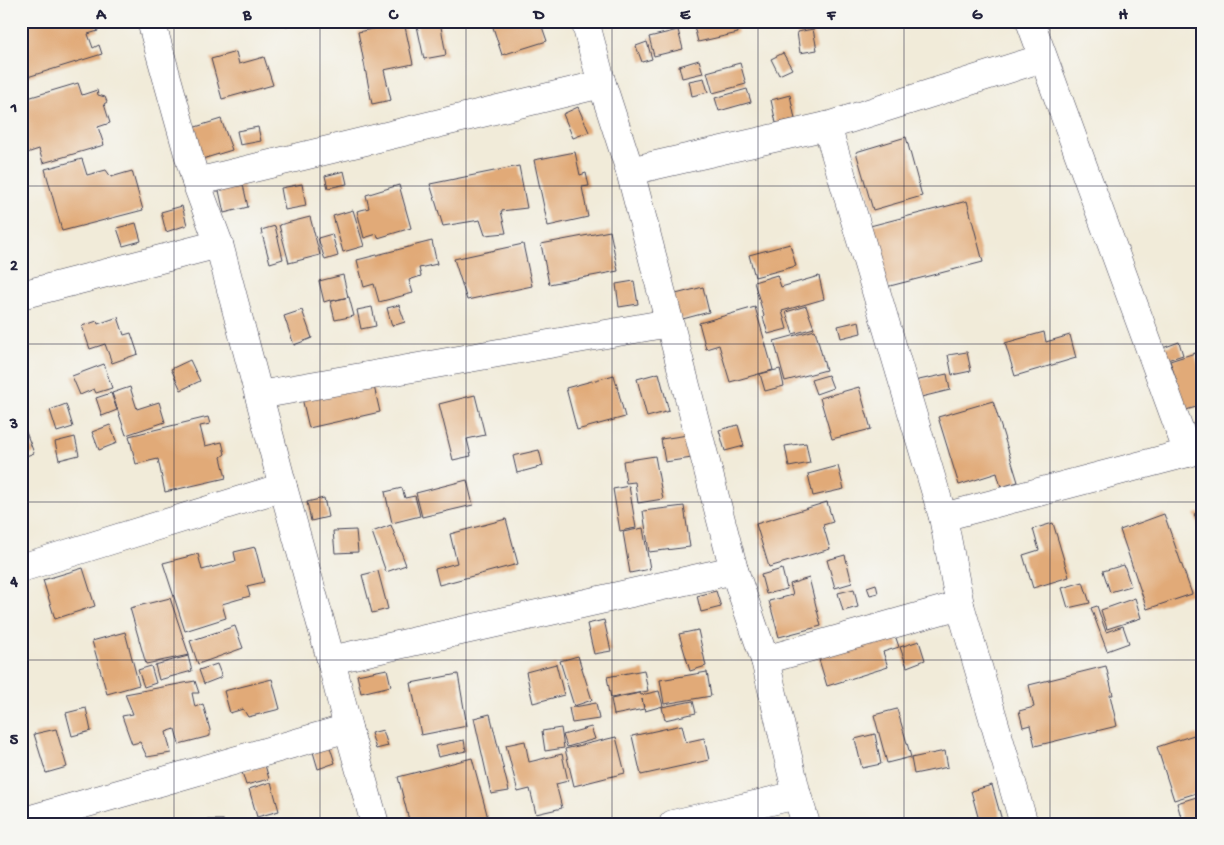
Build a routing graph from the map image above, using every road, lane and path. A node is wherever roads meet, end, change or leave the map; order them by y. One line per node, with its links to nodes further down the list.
1 (151, 21): 8 (street)
2 (585, 21): 5 (street)
3 (1030, 21): 4 (street)
4 (1043, 58): 6 (street); 13 (street)
5 (602, 84): 7 (street); 8 (street)
6 (827, 126): 7 (street); 15 (street)
7 (630, 171): 11 (street)
8 (196, 182): 9 (street)
9 (219, 244): 10 (street); 12 (street)
10 (21, 295)
11 (669, 323): 12 (street); 17 (street)
12 (260, 395): 14 (street)
13 (1196, 451): 15 (street)
14 (283, 487): 16 (street); 19 (street)
15 (943, 517): 18 (street)
16 (21, 568)
17 (734, 570): 19 (street); 20 (street)
18 (960, 604): 20 (street); 27 (street)
19 (331, 660): 21 (street)
20 (765, 660): 22 (street)
21 (348, 728): 23 (street); 24 (street)
22 (798, 795): 25 (street); 26 (street)
23 (21, 822)
24 (375, 824)
25 (673, 824)
26 (806, 824)
27 (1024, 824)

